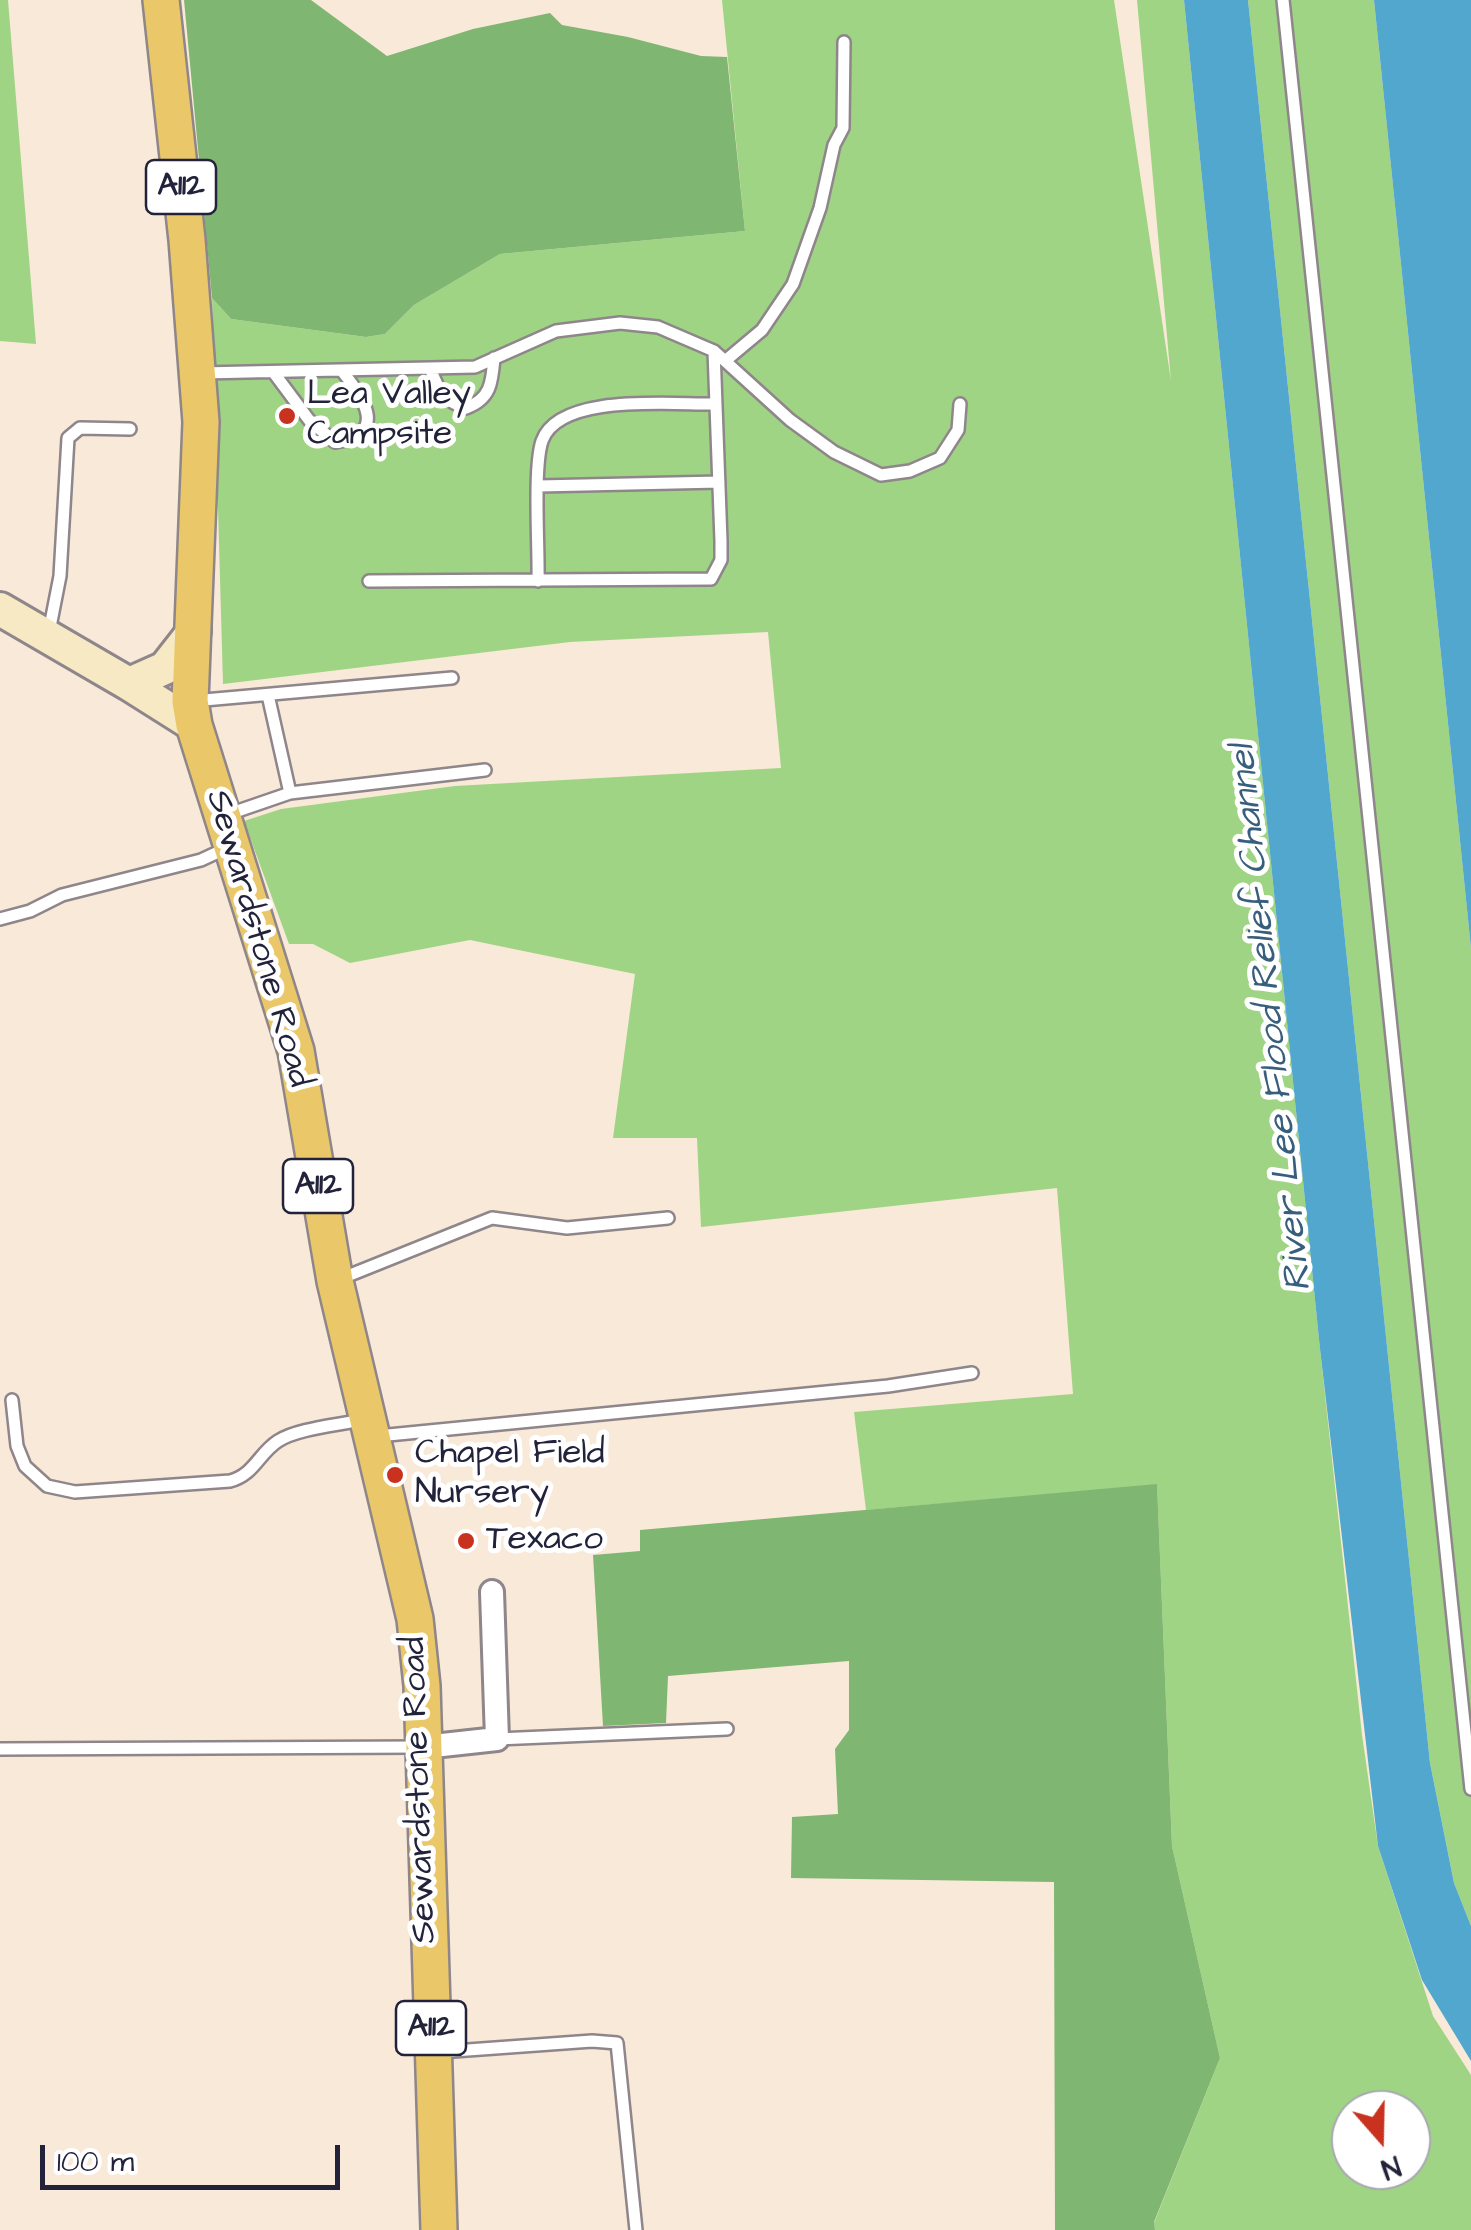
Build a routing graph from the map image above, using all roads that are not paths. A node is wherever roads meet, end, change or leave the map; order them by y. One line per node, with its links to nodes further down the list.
1 (162, 0): 10 (main road, Sewardstone Road / A112)
2 (1284, 0): 39 (lane)
3 (844, 42): 6 (lane)
4 (714, 351): 5 (lane); 6 (lane); 11 (lane)
5 (494, 358): 7 (lane); 7 (lane)
6 (725, 361): 12 (lane)
7 (430, 368): 8 (lane)
8 (342, 371): 9 (lane); 9 (lane)
9 (274, 372): 10 (lane)
10 (198, 374): 19 (main road, Sewardstone Road / A112)
11 (716, 404): 14 (lane); 15 (lane)
12 (960, 404)
13 (130, 429): 20 (lane)
14 (719, 482): 15 (lane); 17 (lane)
15 (539, 486): 17 (lane)
16 (369, 581): 17 (lane)
17 (538, 581)
18 (0, 609): 20 (street)
19 (194, 631): 22 (street); 24 (main road, Sewardstone Road / A112)
20 (48, 636): 22 (street)
21 (452, 678): 23 (lane)
22 (130, 684): 24 (street)
23 (268, 695): 24 (lane); 26 (lane)
24 (192, 713): 27 (main road, Sewardstone Road / A112)
25 (486, 770): 26 (lane)
26 (290, 793): 27 (lane)
27 (227, 831): 28 (lane); 30 (main road, Sewardstone Road / A112)
28 (0, 919)
29 (668, 1218): 30 (lane)
30 (335, 1281): 33 (main road, Sewardstone Road / A112)
31 (972, 1372): 33 (lane)
32 (12, 1400): 33 (lane)
33 (367, 1428): 37 (main road, Sewardstone Road / A112)
34 (492, 1592): 36 (street)
35 (726, 1729): 36 (lane)
36 (496, 1739): 37 (street)
37 (424, 1747): 38 (lane); 40 (main road, Sewardstone Road / A112)
38 (0, 1749)
39 (1471, 1789)
40 (433, 2052): 41 (main road, Sewardstone Road / A112); 42 (lane)
41 (439, 2230)
42 (636, 2230)

